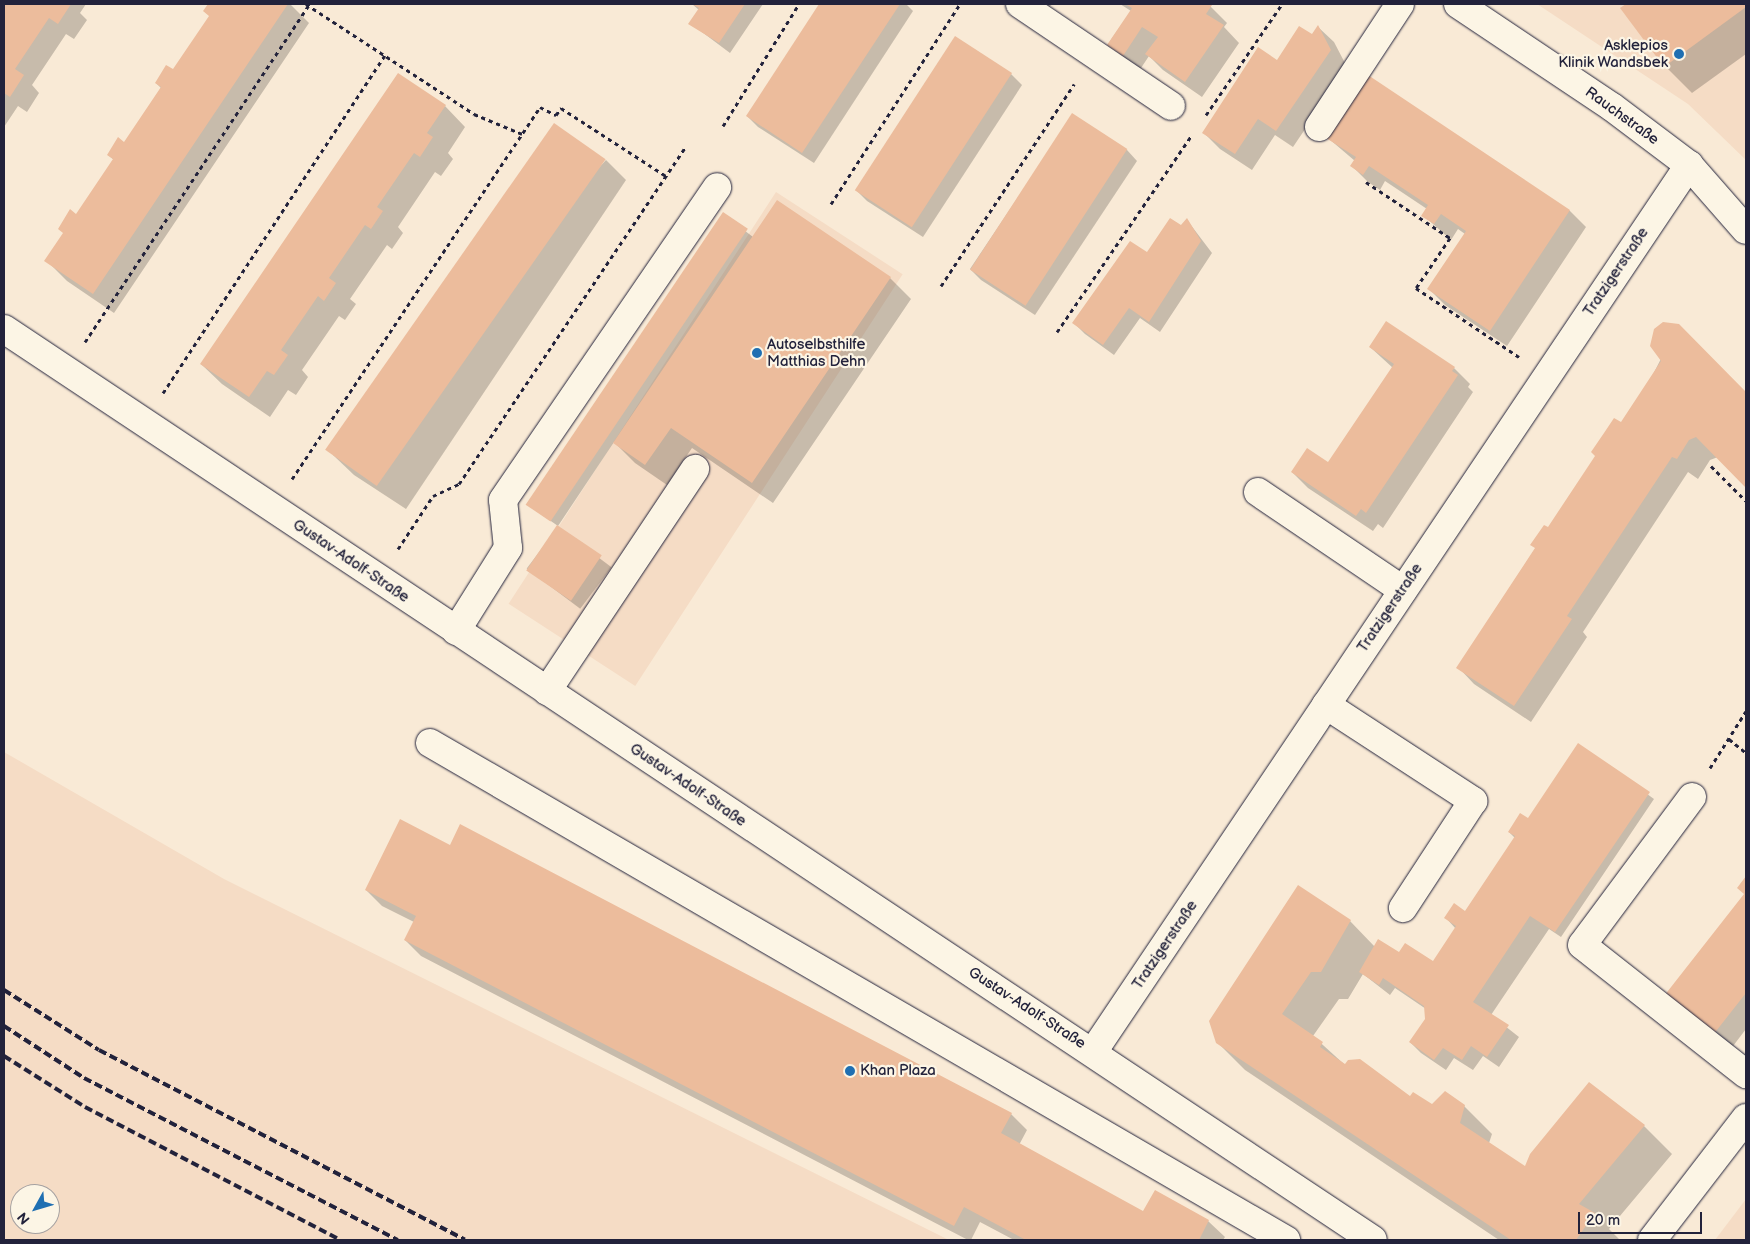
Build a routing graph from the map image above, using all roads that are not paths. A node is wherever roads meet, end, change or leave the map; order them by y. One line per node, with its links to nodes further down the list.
1 (1020, 4): 4 (street)
2 (1400, 4): 5 (street)
3 (1458, 4): 6 (street, Rauchstraße)
4 (1171, 106)
5 (1319, 127)
6 (1689, 166): 8 (street, Rauchstraße); 12 (street, Tratzigerstraße)
7 (717, 187): 13 (street)
8 (1746, 230)
9 (4, 329): 13 (street, Gustav-Adolf-Straße)
10 (695, 469): 14 (street)
11 (1258, 492): 12 (street)
12 (1403, 590): 15 (street, Tratzigerstraße)
13 (456, 631): 14 (street, Gustav-Adolf-Straße)
14 (547, 691): 19 (street, Gustav-Adolf-Straße)
15 (1326, 704): 18 (street); 19 (street, Tratzigerstraße)
16 (430, 744): 22 (street)
17 (1692, 797): 20 (street)
18 (1403, 908)
19 (1093, 1052): 23 (street, Gustav-Adolf-Straße)
20 (1746, 1074)
21 (1743, 1131): 24 (street)
22 (1286, 1240)
23 (1373, 1240)
24 (1652, 1240)

